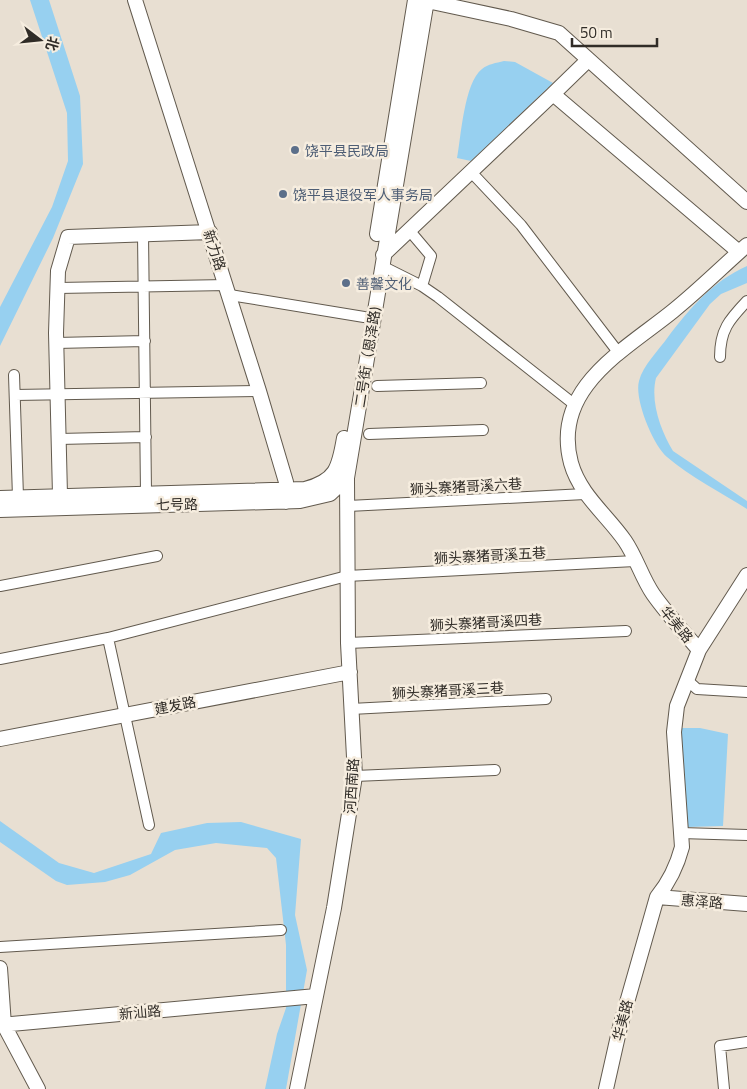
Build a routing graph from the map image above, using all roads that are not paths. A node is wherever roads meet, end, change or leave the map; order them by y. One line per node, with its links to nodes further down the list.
1 (135, 0): 8 (street, 新力路)
2 (423, 0): 3 (street); 11 (street, 二号街（恩泽路))
3 (588, 60): 4 (street); 6 (street)
4 (553, 94): 5 (street); 10 (street)
5 (472, 173): 7 (street); 20 (street)
6 (747, 202)
7 (409, 230): 11 (street); 13 (street)
8 (210, 232): 9 (street); 15 (street, 新力路)
9 (143, 234): 12 (street); 14 (street)
10 (743, 249): 20 (street, 华美路)
11 (382, 250): 13 (street); 17 (street, 二号街（恩泽路)); 34 (street, 二号街（恩泽路))
12 (144, 286): 14 (street); 15 (street); 18 (street)
13 (422, 286): 29 (street)
14 (58, 288): 19 (street)
15 (228, 290): 17 (street); 25 (street, 新力路)
16 (747, 301): 21 (street)
17 (364, 317): 34 (street, 二号街（恩泽路))
18 (145, 341): 19 (street); 26 (street)
19 (56, 343): 27 (street)
20 (618, 352): 29 (street, 华美路)
21 (720, 358)
22 (14, 376): 28 (street)
23 (481, 382): 24 (street)
24 (377, 386)
25 (259, 391): 26 (street); 38 (street, 新力路)
26 (146, 393): 27 (street); 32 (street)
27 (58, 394): 28 (street); 33 (street)
28 (15, 395): 39 (street)
29 (575, 404): 36 (street, 华美路)
30 (483, 430): 31 (street)
31 (369, 434)
32 (146, 437): 33 (street); 35 (street)
33 (58, 439): 37 (street)
34 (342, 476): 38 (street, 七号路); 41 (street, 河西南路)
35 (146, 493): 37 (street, 七号路); 38 (street, 七号路)
36 (585, 494): 41 (street, 狮头寨猪哥溪六巷); 44 (street, 华美路)
37 (60, 495): 39 (street, 七号路)
38 (286, 496): 42 (street, 七号路)
39 (18, 497): 40 (street, 七号路)
40 (0, 498)
41 (348, 506): 46 (street, 河西南路)
42 (0, 510)
43 (157, 556): 47 (street)
44 (635, 560): 46 (street, 狮头寨猪哥溪五巷); 51 (street, 华美路)
45 (747, 575): 51 (street)
46 (347, 576): 49 (street, 狮头寨猪哥溪五巷); 50 (street, 河西南路)
47 (0, 586)
48 (626, 631): 50 (street, 狮头寨猪哥溪四巷)
49 (108, 638): 52 (street, 狮头寨猪哥溪五巷); 58 (street)
50 (348, 643): 53 (street, 河西南路)
51 (699, 650): 54 (street, 华美路)
52 (0, 659)
53 (350, 672): 57 (street, 河西南路); 58 (street, 建发路)
54 (687, 680): 55 (street); 63 (street, 华美路)
55 (747, 692)
56 (546, 699): 57 (street, 狮头寨猪哥溪三巷)
57 (351, 709): 61 (street, 河西南路)
58 (125, 714): 59 (street, 建发路); 62 (street)
59 (0, 739)
60 (495, 770): 61 (street)
61 (354, 776): 70 (street, 河西南路)
62 (149, 826)
63 (681, 833): 64 (street); 65 (street, 华美路)
64 (747, 835)
65 (657, 897): 66 (street, 惠泽路); 76 (street, 华美路)
66 (747, 904)
67 (281, 930): 68 (street)
68 (0, 947)
69 (0, 968): 71 (street)
70 (316, 996): 71 (street, 新汕路); 75 (street, 河西南路)
71 (1, 1028): 73 (street); 74 (street)
72 (747, 1042): 77 (street)
73 (28, 1089)
74 (38, 1089)
75 (297, 1089)
76 (606, 1089)
77 (724, 1089)

